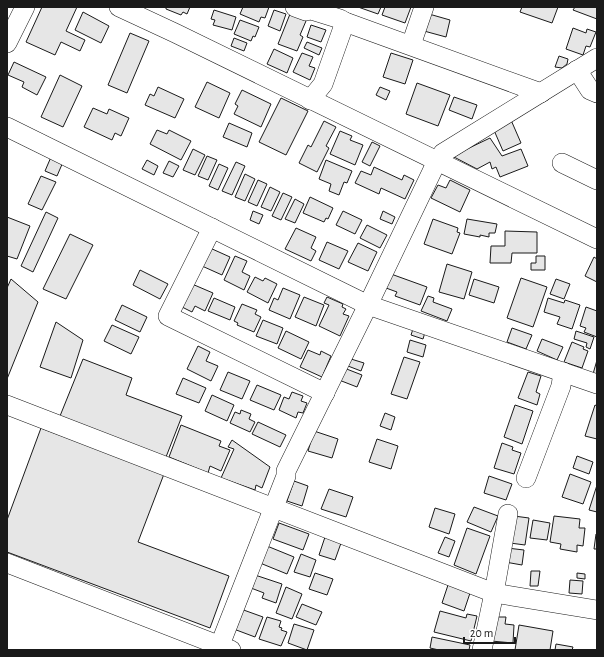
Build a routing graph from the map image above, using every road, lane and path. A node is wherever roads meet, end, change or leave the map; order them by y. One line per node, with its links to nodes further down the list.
1 (25, 7): 6 (street)
2 (120, 7): 12 (street)
3 (295, 7): 5 (street)
4 (424, 7): 7 (street)
5 (343, 16): 7 (street); 12 (street)
6 (7, 43)
7 (410, 45): 10 (street)
8 (597, 58): 9 (street)
9 (577, 70): 10 (street); 11 (street)
10 (540, 93): 14 (street)
11 (597, 93)
12 (310, 100): 14 (street)
13 (7, 127): 17 (street)
14 (437, 161): 18 (street); 19 (street)
15 (562, 163): 16 (street)
16 (597, 180)
17 (212, 228): 19 (street); 22 (street)
18 (596, 237)
19 (368, 305): 20 (street); 22 (street)
20 (564, 372): 21 (street); 24 (street)
21 (597, 384)
22 (325, 393): 25 (street)
23 (7, 405): 25 (street)
24 (526, 478)
25 (274, 508): 28 (street); 30 (street)
26 (508, 514): 28 (street)
27 (7, 563): 30 (street)
28 (494, 593): 29 (street); 31 (street)
29 (597, 610)
30 (223, 648)
31 (482, 650)

